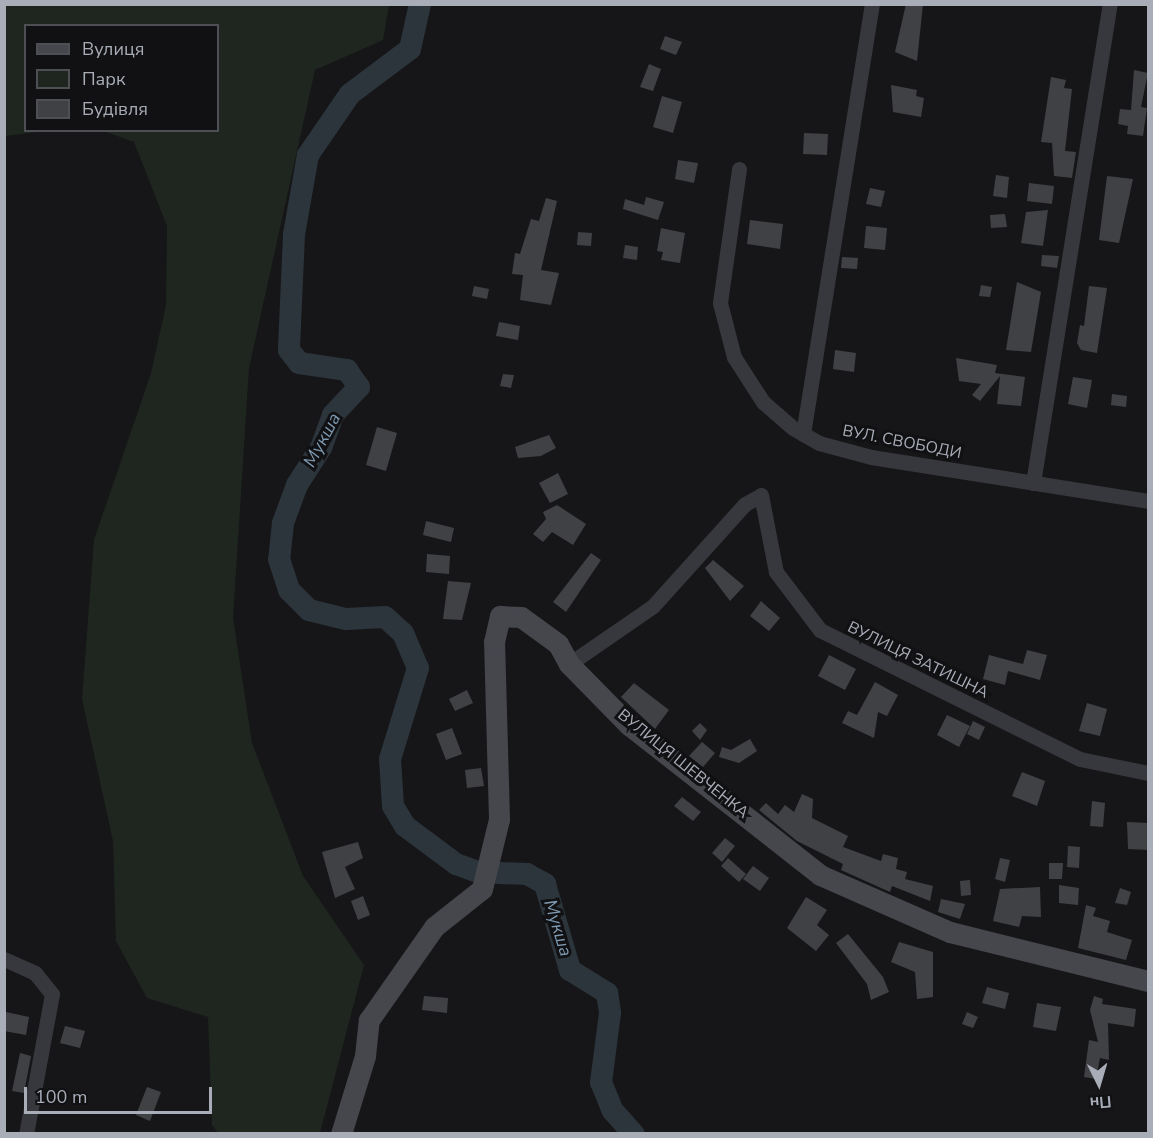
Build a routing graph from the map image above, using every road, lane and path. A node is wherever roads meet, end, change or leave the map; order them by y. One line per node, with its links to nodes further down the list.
1 (872, 4): 4 (street)
2 (1110, 4): 5 (street)
3 (739, 169): 4 (street, ВУЛ. СВОБОДИ)
4 (803, 434): 5 (street, ВУЛ. СВОБОДИ)
5 (1033, 483): 6 (street, ВУЛ. СВОБОДИ)
6 (1149, 501)
7 (569, 664): 8 (street, ВУЛИЦЯ ЗАТИШНА); 10 (street, ВУЛИЦЯ ШЕВЧЕНКА); 12 (street, ВУЛИЦЯ ШЕВЧЕНКА)
8 (1149, 773)
9 (4, 959): 11 (street)
10 (1149, 981)
11 (26, 1134)
12 (341, 1134)

